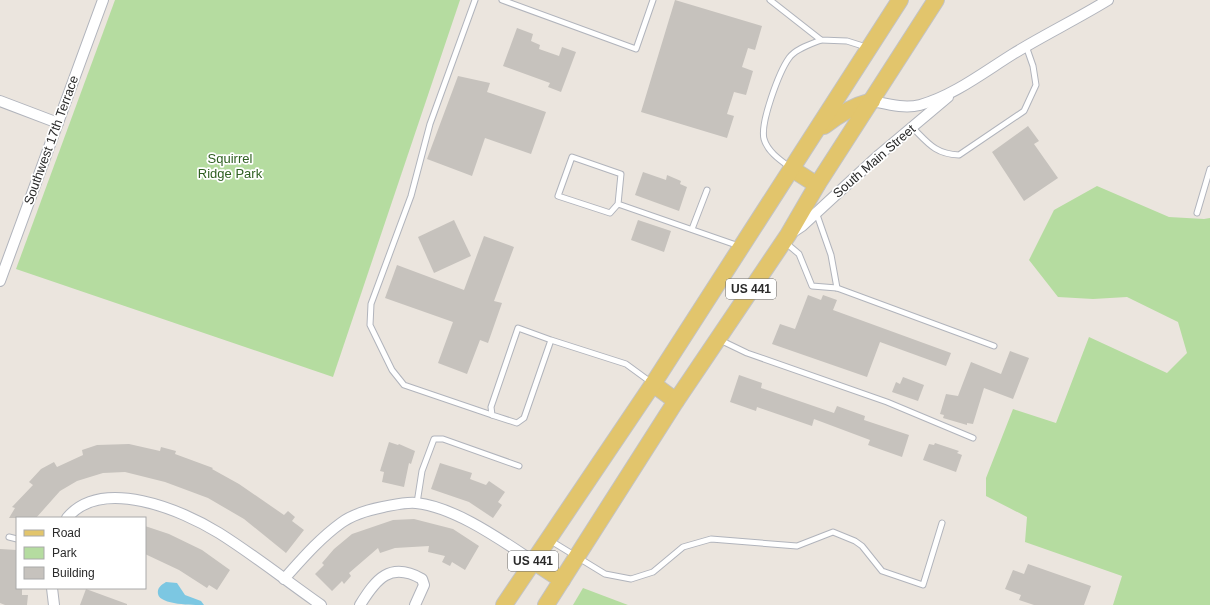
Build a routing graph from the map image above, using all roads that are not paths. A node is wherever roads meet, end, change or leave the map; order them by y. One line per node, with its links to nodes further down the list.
1 (103, 0): 16 (street, Southwest 17th Terrace)
2 (475, 0): 36 (lane)
3 (502, 0): 9 (lane)
4 (652, 0): 9 (lane)
5 (770, 0): 10 (lane)
6 (900, 0): 12 (main road, US 441)
7 (936, 0): 15 (main road, US 441)
8 (1108, 0): 11 (street, South Main Street)
9 (510, 1)
10 (821, 40): 12 (lane); 19 (lane)
11 (1026, 46): 13 (street, South Main Street); 17 (lane)
12 (869, 48): 18 (main road, US 441)
13 (960, 87): 15 (street, South Main Street); 17 (street, South Main Street)
14 (0, 101): 16 (street)
15 (872, 101): 18 (main road); 21 (main road, US 441)
16 (58, 123): 29 (street, Southwest 17th Terrace)
17 (912, 127): 24 (street, South Main Street)
18 (814, 135): 19 (main road, US 441)
19 (792, 169): 21 (main road); 28 (main road, US 441)
20 (1210, 169): 25 (lane)
21 (817, 185): 27 (main road, US 441)
22 (707, 190): 26 (lane)
23 (618, 204): 23 (lane); 26 (lane)
24 (816, 212): 27 (street, South Main Street); 30 (lane)
25 (1197, 213)
26 (692, 229): 28 (lane)
27 (785, 238): 30 (lane); 31 (main road, US 441)
28 (742, 247): 34 (main road, US 441)
29 (0, 281)
30 (837, 288): 33 (lane)
31 (717, 338): 35 (main road, US 441); 37 (lane)
32 (551, 340): 34 (lane); 36 (lane); 36 (lane)
33 (994, 346)
34 (653, 384): 35 (main road); 44 (main road, US 441)
35 (676, 401): 45 (main road, US 441)
36 (492, 415)
37 (973, 438)
38 (519, 466): 39 (lane)
39 (417, 503): 46 (street); 47 (street)
40 (69, 517): 47 (street)
41 (942, 523): 45 (lane)
42 (10, 537): 43 (lane)
43 (16, 539)
44 (548, 539): 45 (lane); 46 (main road, US 441)
45 (577, 557): 48 (main road, US 441)
46 (533, 561): 48 (main road); 54 (main road, US 441)
47 (284, 579): 51 (street)
48 (562, 580): 55 (main road, US 441)
49 (52, 589): 50 (street)
50 (54, 605)
51 (321, 605)
52 (360, 605): 53 (street)
53 (415, 605)
54 (504, 605)
55 (546, 605)

